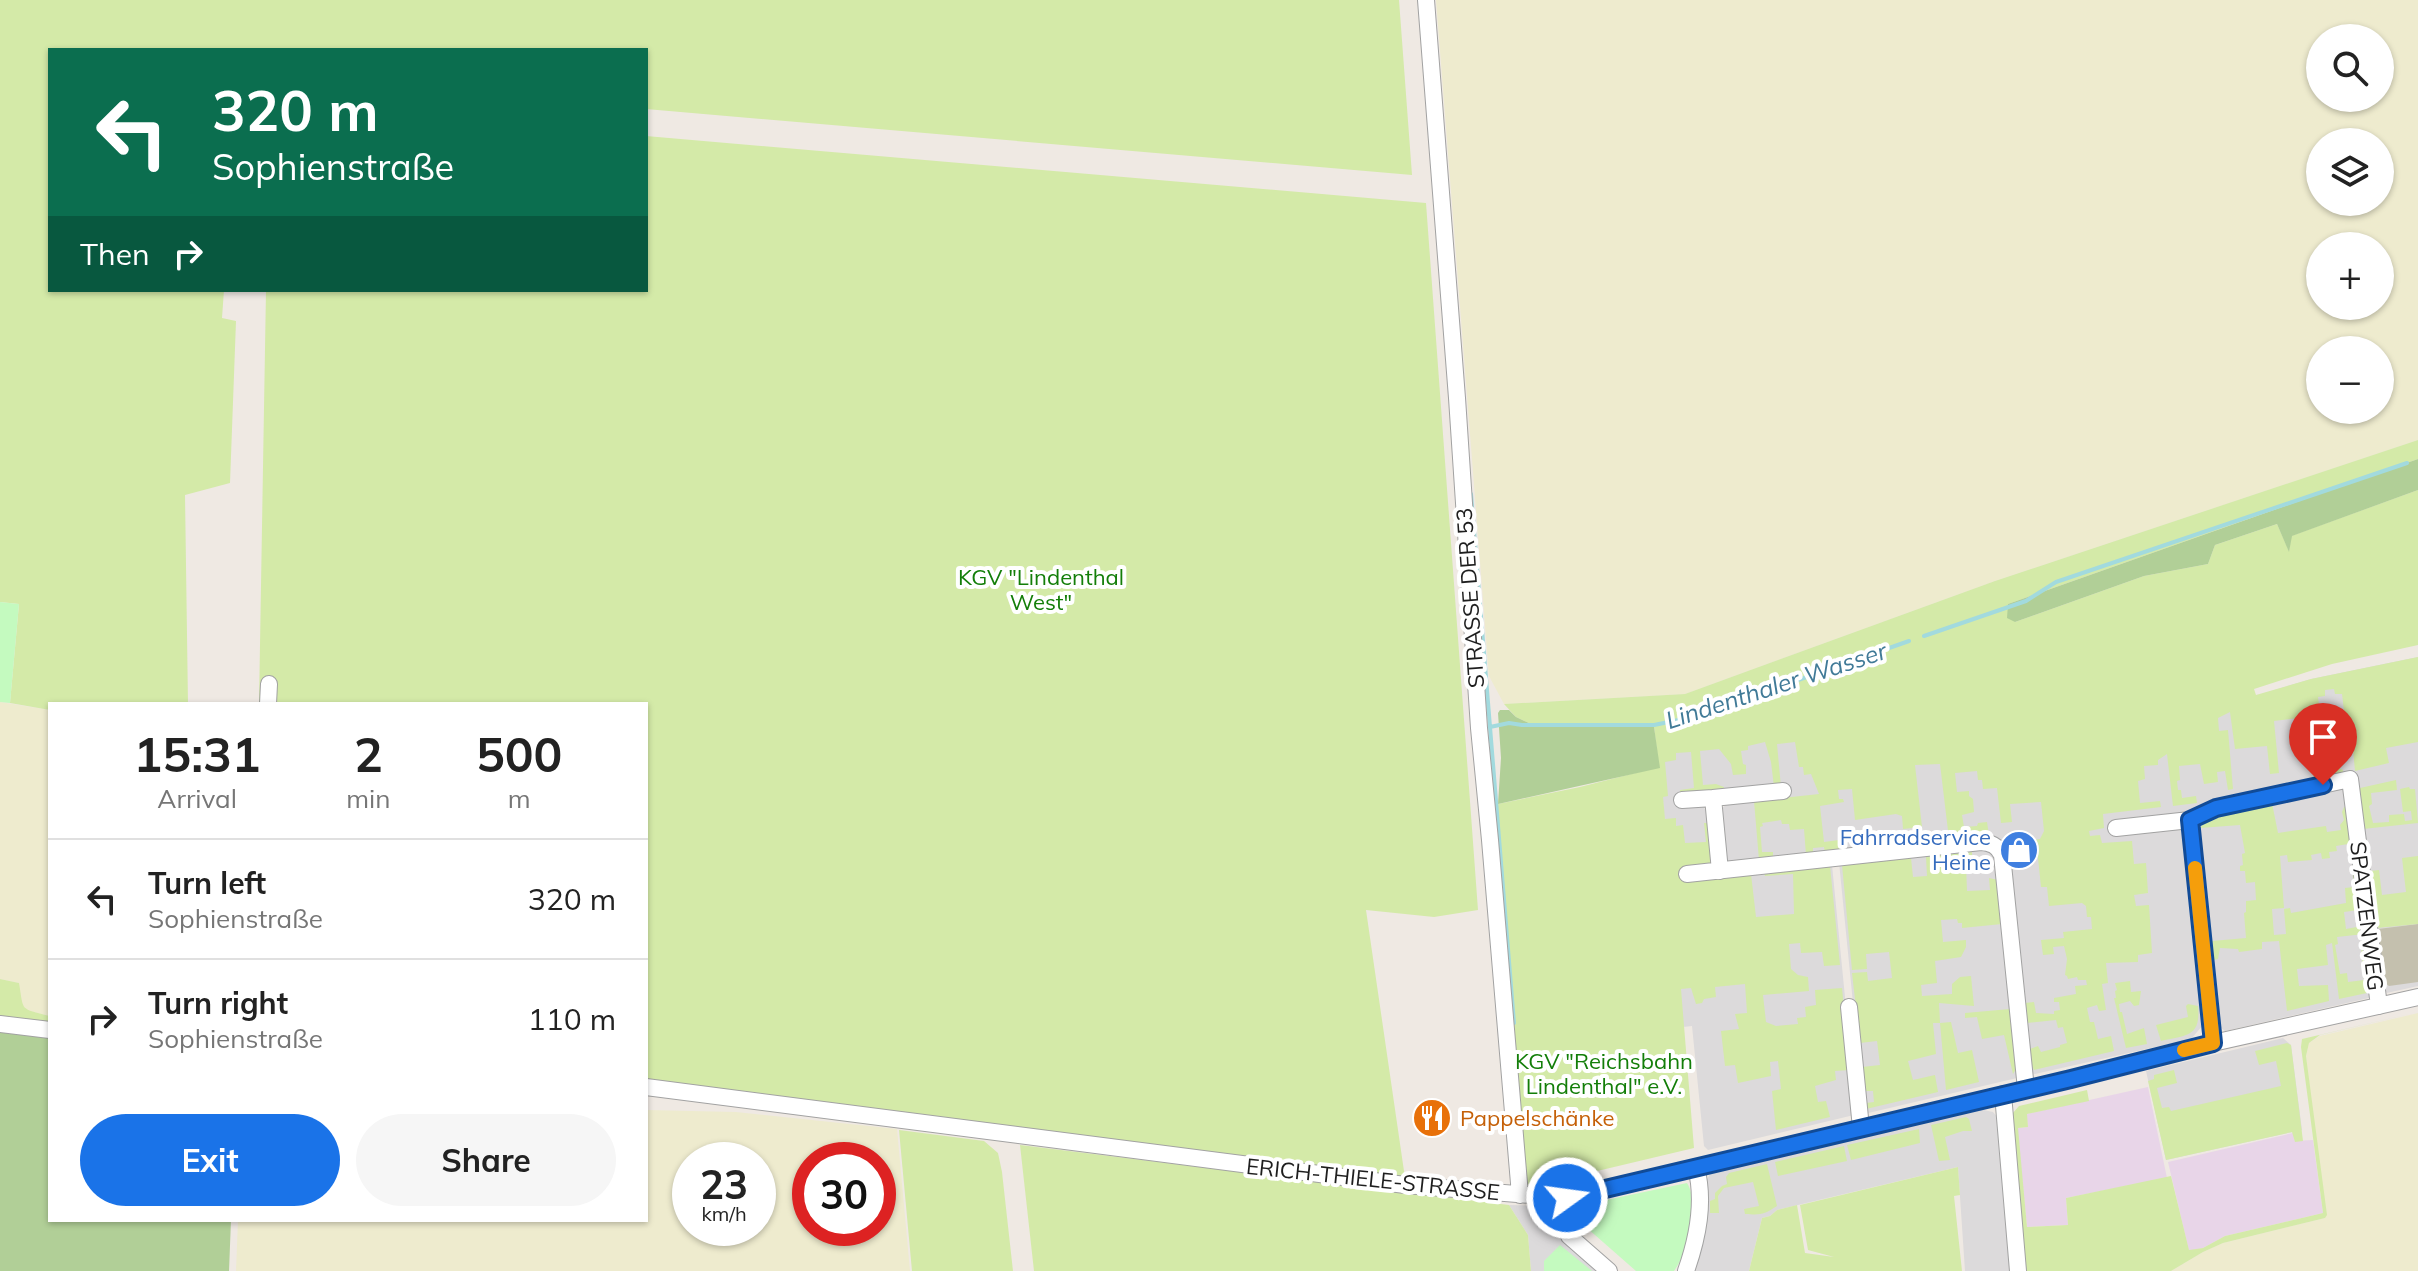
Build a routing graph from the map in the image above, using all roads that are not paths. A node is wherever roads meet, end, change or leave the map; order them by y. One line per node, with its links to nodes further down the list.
1 (1426, 0): 22 (street, STRASSE DER 53)
2 (269, 684): 3 (street)
3 (268, 702)
4 (1783, 791): 5 (street)
5 (1713, 798): 6 (street); 9 (street)
6 (1682, 800)
7 (2190, 820): 8 (street); 12 (street, SPATZENWEG); 16 (street)
8 (2116, 828)
9 (1720, 871): 10 (street); 18 (street)
10 (1687, 874)
11 (2418, 997): 12 (street, ERICH-THIELE-STRASSE)
12 (2379, 1006): 16 (street, ERICH-THIELE-STRASSE)
13 (1849, 1007): 20 (street)
14 (0, 1024): 15 (street)
15 (48, 1030)
16 (2213, 1043): 18 (street, ERICH-THIELE-STRASSE)
17 (648, 1087): 22 (street, ERICH-THIELE-STRASSE)
18 (2026, 1089): 19 (street, ERICH-THIELE-STRASSE)
19 (2003, 1094): 20 (street, ERICH-THIELE-STRASSE); 26 (street)
20 (1861, 1128): 21 (street, ERICH-THIELE-STRASSE)
21 (1696, 1167): 23 (street, ERICH-THIELE-STRASSE); 25 (street)
22 (1520, 1195): 23 (street, ERICH-THIELE-STRASSE)
23 (1567, 1198): 24 (street)
24 (1609, 1271)
25 (1686, 1271)
26 (2018, 1271)

